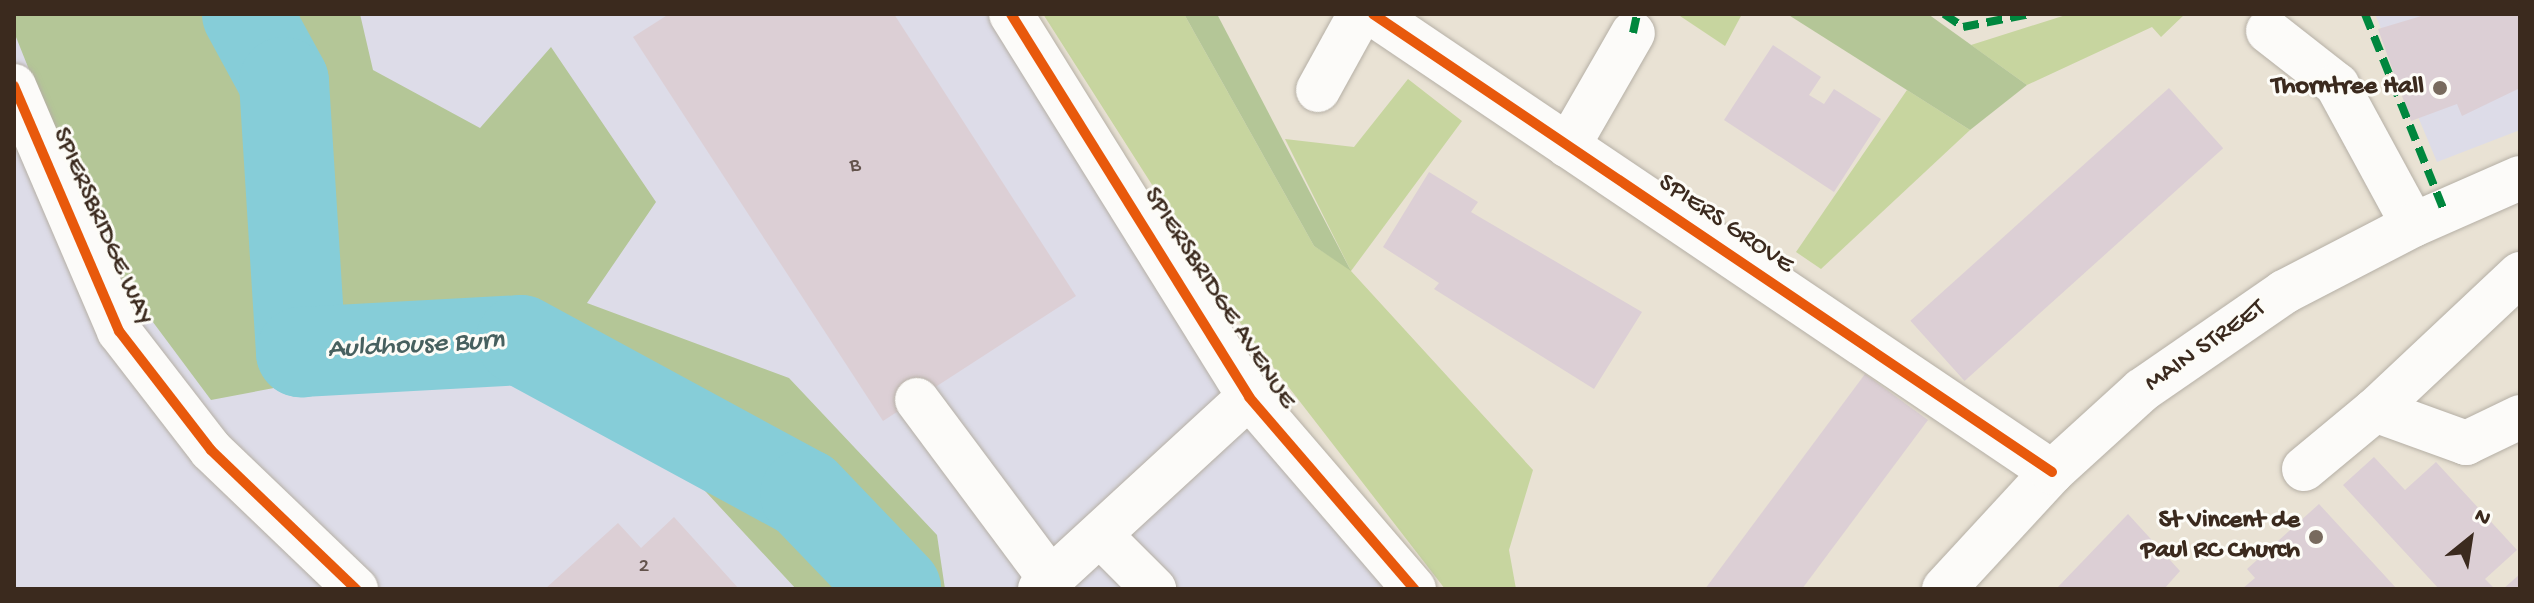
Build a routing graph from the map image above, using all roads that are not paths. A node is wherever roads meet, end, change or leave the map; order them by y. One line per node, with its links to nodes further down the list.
1 (1011, 14): 12 (street, SPIERSBRIDGE AVENUE)
2 (1360, 14): 7 (street)
3 (1373, 14): 8 (street, SPIERS GROVE)
4 (2268, 31): 10 (street)
5 (1633, 33): 8 (street)
6 (14, 86): 20 (street, SPIERSBRIDGE WAY)
7 (1318, 90)
8 (1568, 146): 17 (street, SPIERS GROVE)
9 (2519, 184): 10 (street, MAIN STREET)
10 (2413, 225): 17 (street, MAIN STREET)
11 (2520, 274): 14 (street)
12 (1249, 397): 18 (street); 22 (street, SPIERSBRIDGE AVENUE)
13 (917, 400): 19 (street)
14 (2375, 410): 15 (street); 16 (street)
15 (2520, 417)
16 (2304, 469)
17 (2052, 472): 23 (street, MAIN STREET)
18 (1102, 537): 19 (street); 21 (street)
19 (1046, 584)
20 (356, 589)
21 (1154, 589)
22 (1414, 589)
23 (1944, 589)

